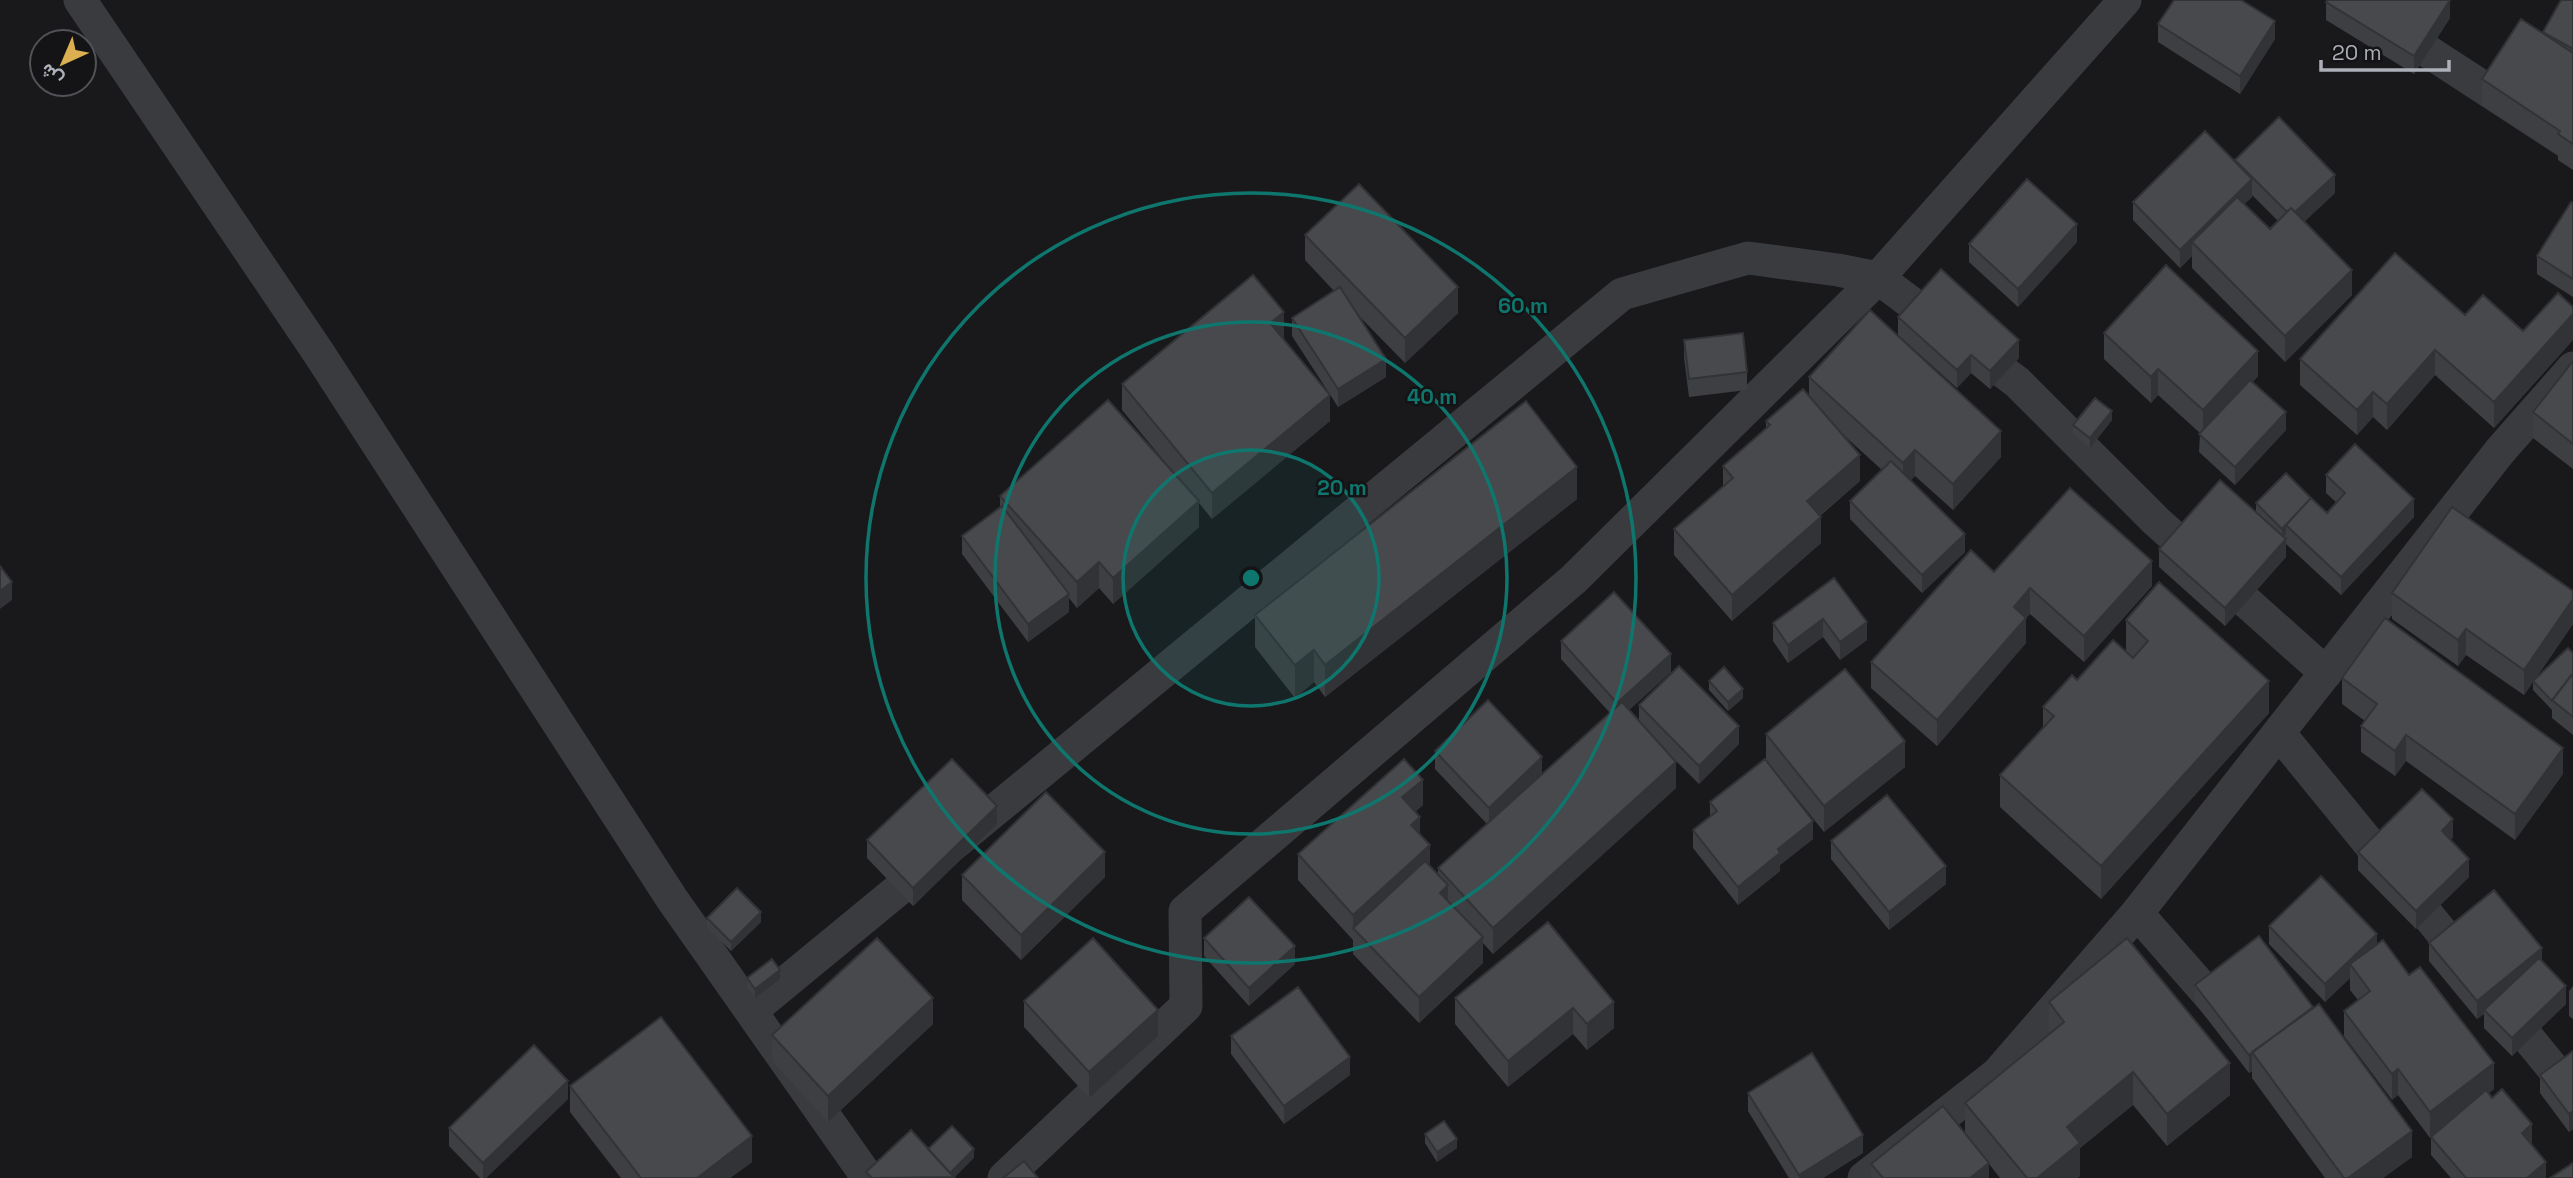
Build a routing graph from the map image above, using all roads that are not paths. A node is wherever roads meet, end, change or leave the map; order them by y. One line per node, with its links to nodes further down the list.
1 (80, 0): 12 (street)
2 (2125, 0): 5 (street)
3 (2349, 0): 4 (street)
4 (2573, 146)
5 (1878, 278): 9 (street); 12 (street); 16 (street)
6 (2573, 368): 7 (street)
7 (2533, 414): 8 (street); 9 (street)
8 (2563, 431)
9 (2326, 673): 10 (street)
10 (2279, 733): 11 (street); 14 (street)
11 (2137, 912): 13 (street); 17 (street)
12 (751, 1011): 15 (street)
13 (2253, 1045)
14 (2573, 1093)
15 (868, 1178)
16 (1004, 1178)
17 (1864, 1178)

